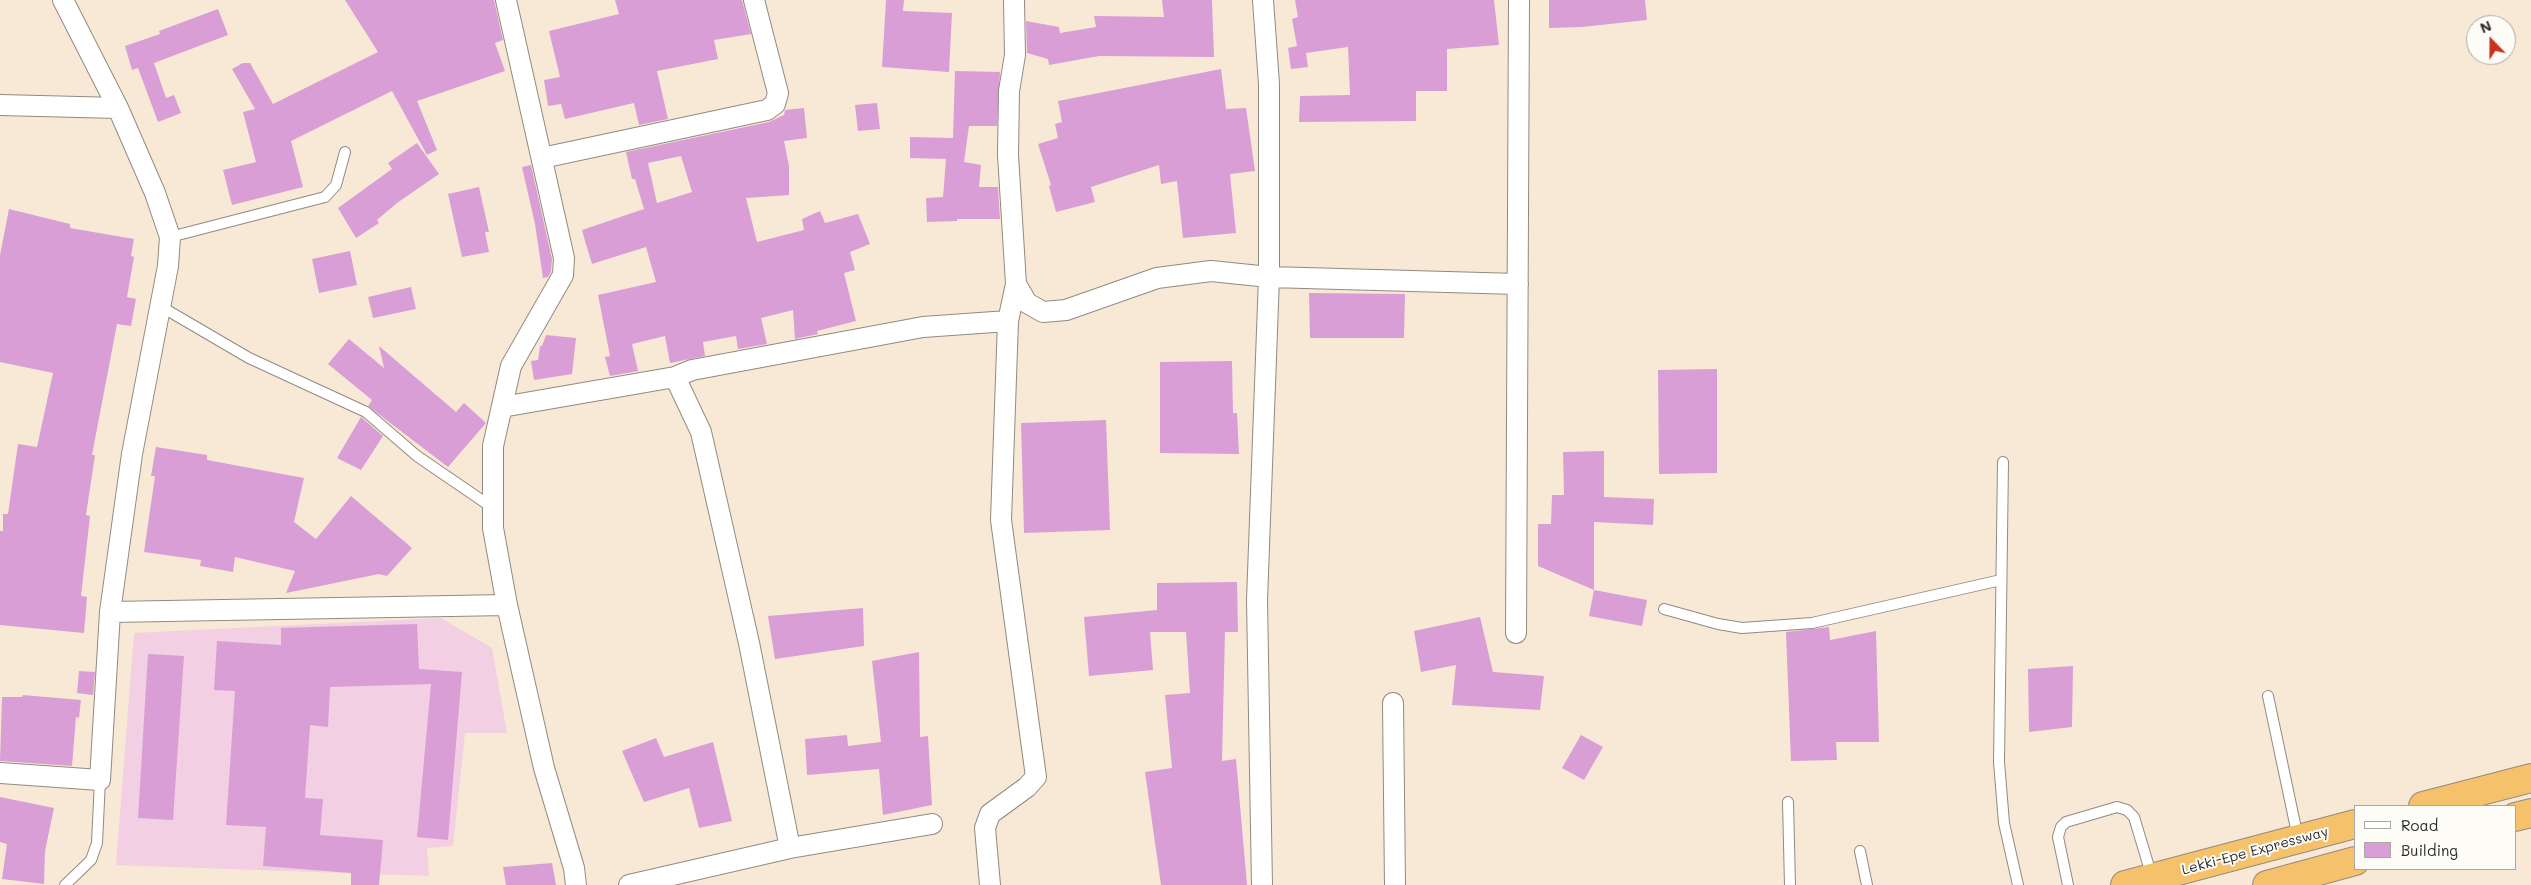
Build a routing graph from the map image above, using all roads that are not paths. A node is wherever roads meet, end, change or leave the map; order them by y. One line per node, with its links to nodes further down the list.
1 (63, 0): 8 (street)
2 (506, 0): 10 (street)
3 (754, 0): 10 (street)
4 (1014, 0): 13 (street)
5 (1263, 0): 12 (street)
6 (1519, 0): 14 (street)
7 (0, 105): 8 (street)
8 (118, 108): 11 (street)
9 (345, 152): 11 (lane)
10 (542, 158): 18 (street)
11 (170, 238): 15 (street)
12 (1269, 276): 13 (street); 14 (street); 46 (street)
13 (1016, 284): 16 (street)
14 (1518, 284): 25 (street)
15 (160, 306): 20 (lane); 24 (street)
16 (1008, 322): 17 (street); 45 (street)
17 (675, 377): 18 (street); 38 (street)
18 (502, 408): 20 (street)
19 (2003, 462): 21 (lane)
20 (493, 508): 22 (street)
21 (2001, 580): 23 (lane); 50 (lane)
22 (507, 605): 24 (street); 43 (street)
23 (1664, 609)
24 (110, 612): 30 (street)
25 (1516, 633)
26 (2268, 696): 37 (lane)
27 (1393, 703): 47 (street)
28 (0, 773): 30 (street)
29 (2531, 778): 32 (highway)
30 (100, 780): 42 (lane)
31 (1788, 802): 48 (lane)
32 (2427, 805)
33 (2531, 813): 34 (highway)
34 (2516, 817)
35 (932, 824): 38 (street)
36 (2354, 824): 37 (highway, Lekki-Epe Expressway)
37 (2298, 839): 41 (highway, Lekki-Epe Expressway)
38 (790, 848): 44 (street)
39 (1860, 851): 49 (lane)
40 (2354, 861): 53 (highway)
41 (2152, 878): 51 (lane); 52 (highway, Lekki-Epe Expressway)
42 (65, 885)
43 (576, 885)
44 (629, 885)
45 (990, 885)
46 (1262, 885)
47 (1395, 885)
48 (1790, 885)
49 (1867, 885)
50 (2018, 885)
51 (2068, 885)
52 (2125, 885)
53 (2267, 885)

